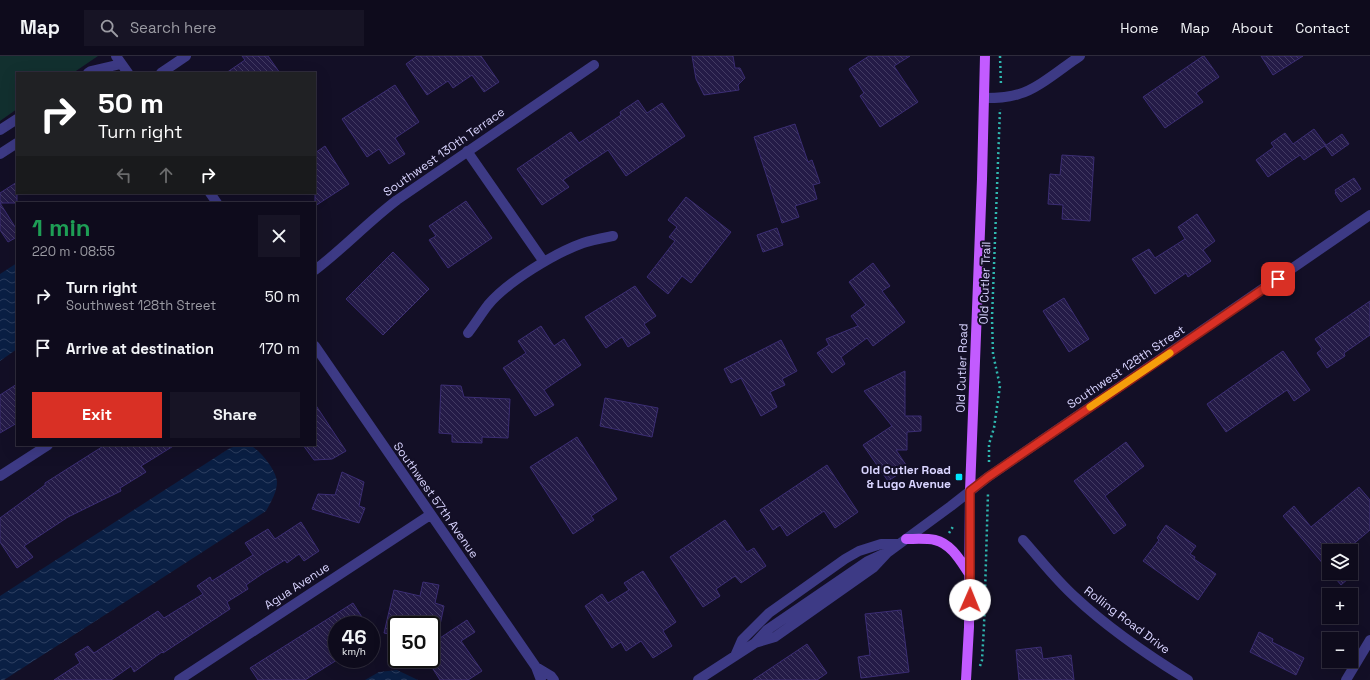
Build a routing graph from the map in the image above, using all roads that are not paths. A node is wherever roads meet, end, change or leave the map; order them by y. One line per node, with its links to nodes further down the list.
1 (186, 56): 9 (street)
2 (985, 56): 10 (main road, Old Cutler Road)
3 (1080, 56): 10 (street)
4 (119, 60): 6 (street); 7 (street); 8 (street)
5 (594, 65): 14 (street, Southwest 130th Terrace)
6 (90, 72)
7 (114, 72)
8 (127, 72)
9 (162, 72)
10 (984, 98): 24 (main road, Old Cutler Road)
11 (16, 120): 12 (street)
12 (0, 130)
13 (16, 144): 15 (street)
14 (467, 151): 18 (street); 19 (street, Southwest 130th Terrace)
15 (0, 154)
16 (1370, 215): 24 (street, Southwest 128th Street)
17 (613, 236): 18 (street)
18 (544, 262): 20 (street)
19 (316, 269)
20 (468, 333)
21 (316, 347): 25 (street, Southwest 57th Avenue)
22 (46, 446): 23 (street)
23 (0, 476)
24 (970, 491): 27 (street, Southwest 128th Street); 28 (main road, Old Cutler Road)
25 (430, 515): 31 (street, Southwest 57th Avenue); 32 (street, Agua Avenue)
26 (1023, 540): 37 (street, Rolling Road Drive)
27 (902, 542): 28 (main road); 30 (street, Southwest 128th Street); 30 (street)
28 (970, 575): 36 (main road, Old Cutler Road)
29 (1370, 640): 38 (street)
30 (735, 656): 35 (street, Southwest 128th Street)
31 (536, 667): 33 (street, Southwest 57th Avenue); 34 (street, Southwest 57th Avenue)
32 (179, 680)
33 (541, 680)
34 (554, 680)
35 (698, 680)
36 (966, 680)
37 (1188, 680)
38 (1346, 680)

